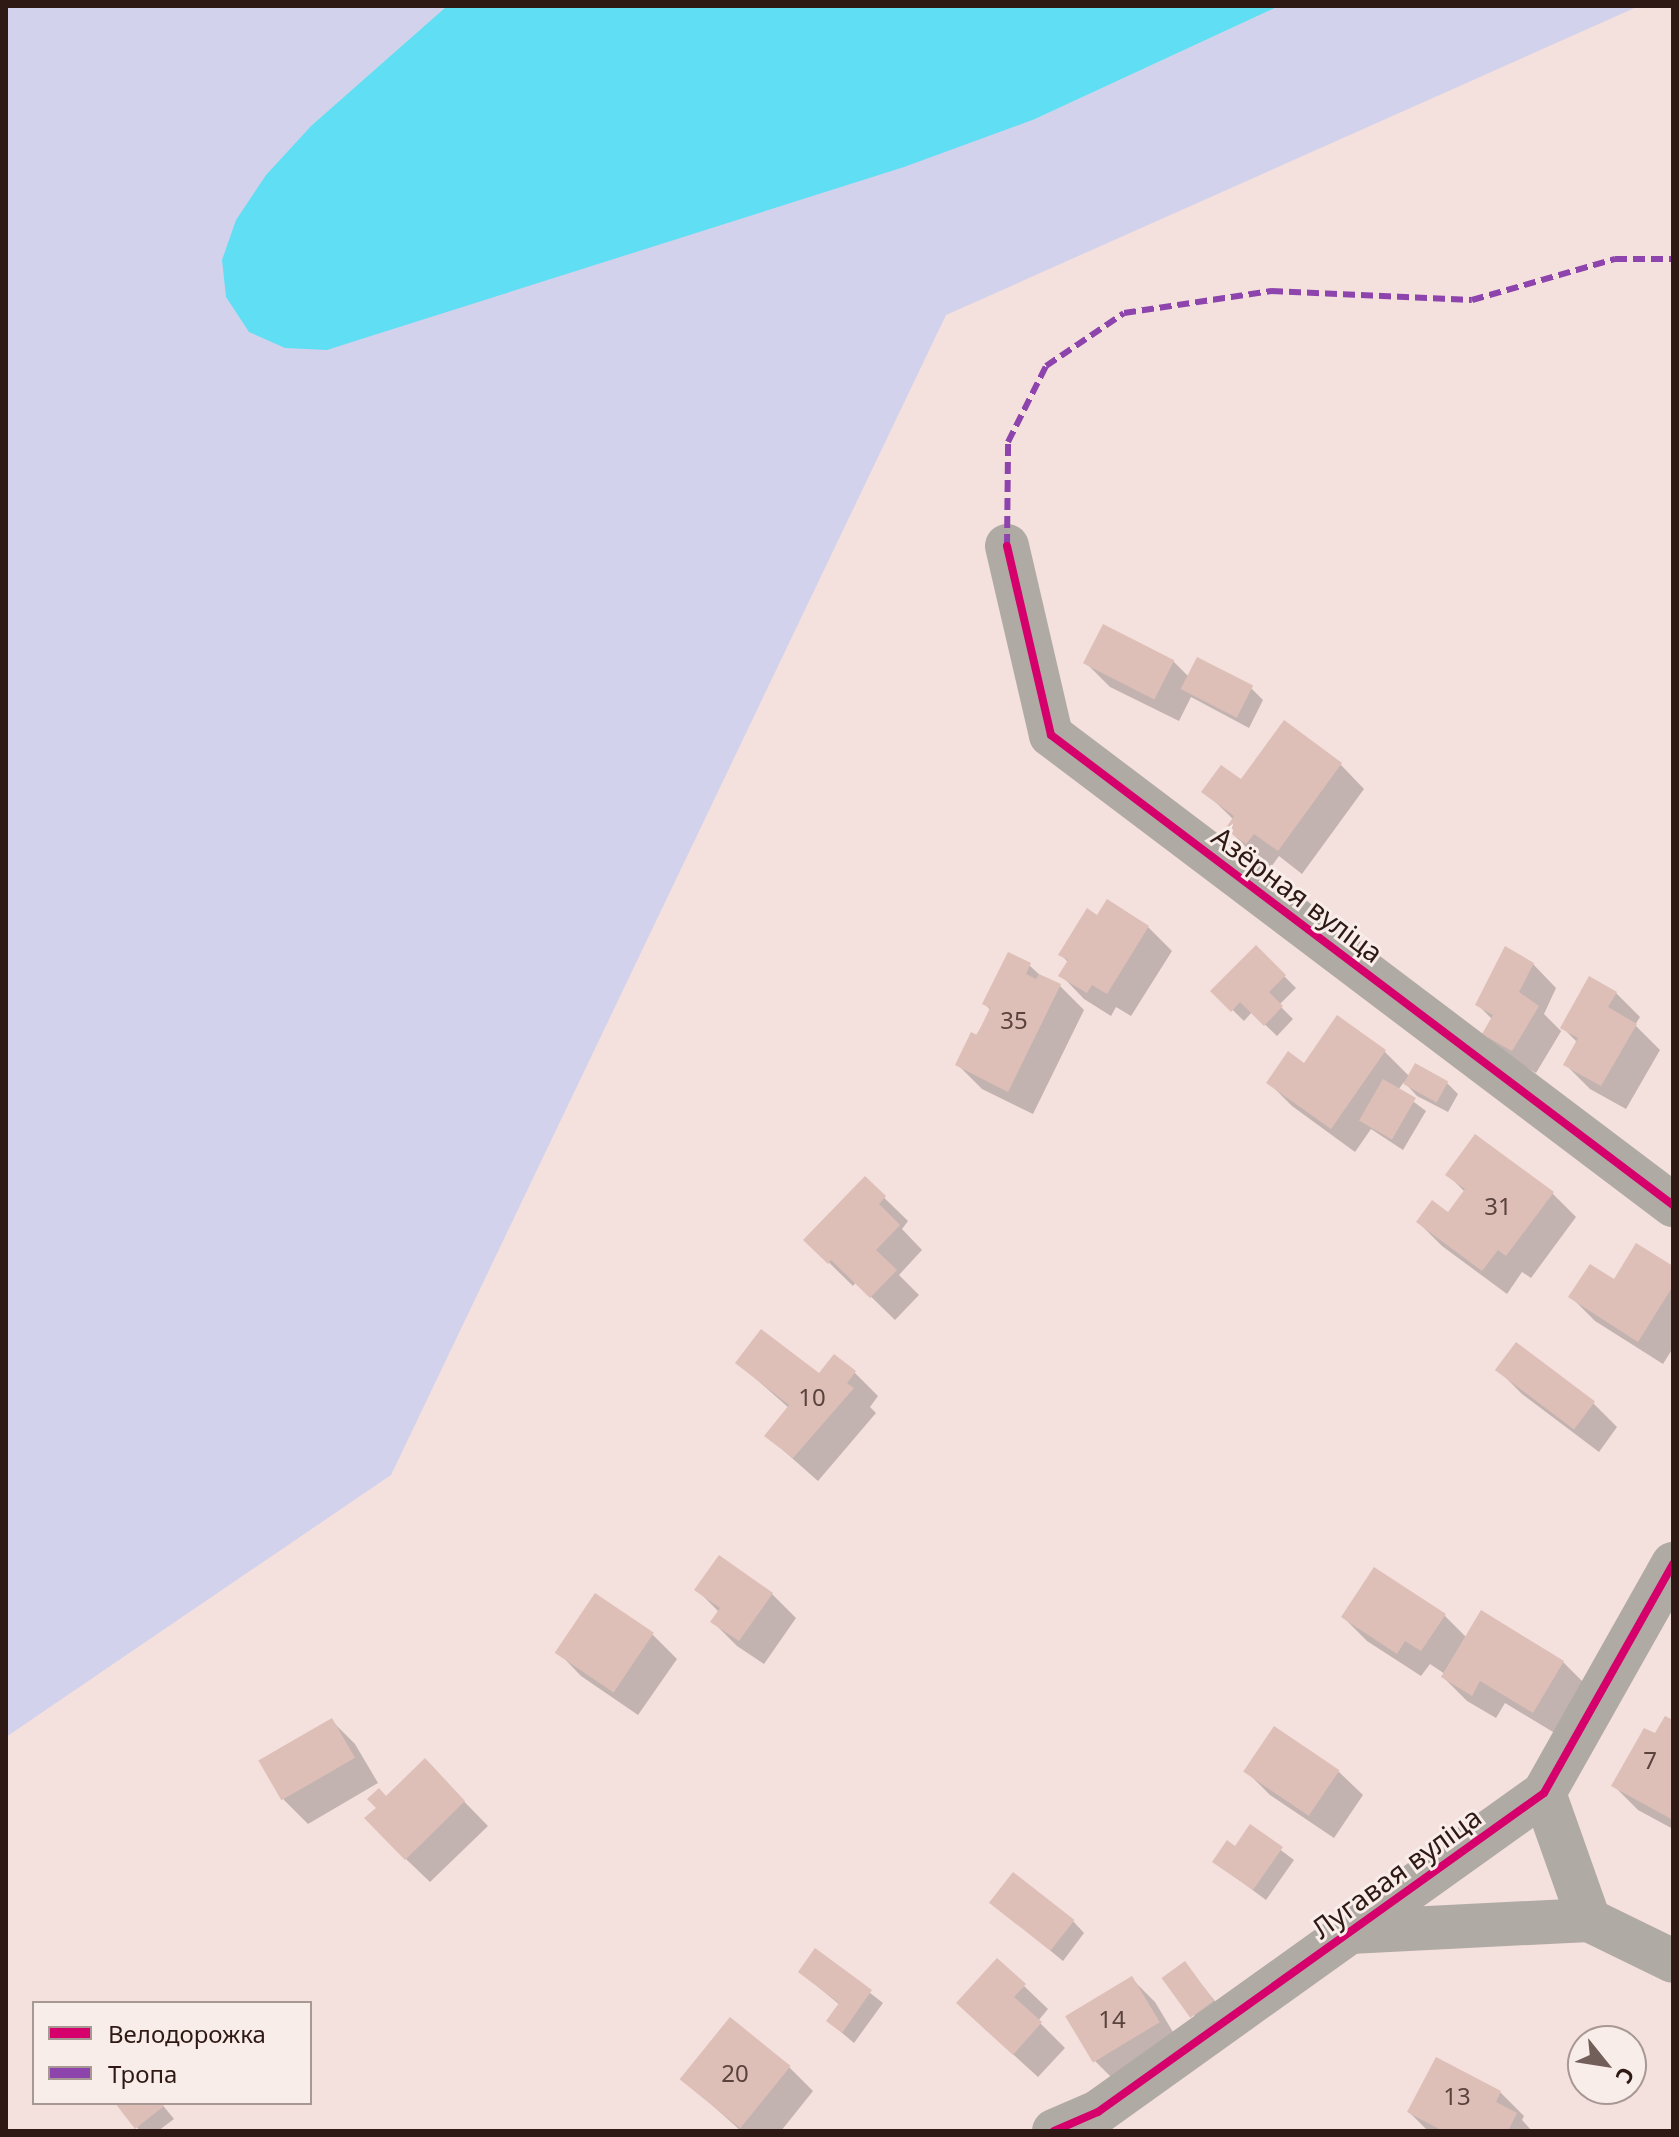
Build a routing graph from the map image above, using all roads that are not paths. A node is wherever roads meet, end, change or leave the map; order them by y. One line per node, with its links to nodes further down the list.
1 (1007, 546): 2 (street, Азёрная вуліца)
2 (1673, 1205)
3 (1673, 1564): 4 (street, Лугавая вуліца)
4 (1544, 1793): 5 (street); 6 (street, Лугавая вуліца)
5 (1589, 1920): 6 (street, Лугавая вуліца); 7 (street)
6 (1350, 1932): 8 (street, Лугавая вуліца)
7 (1673, 1961)
8 (1054, 2131)

